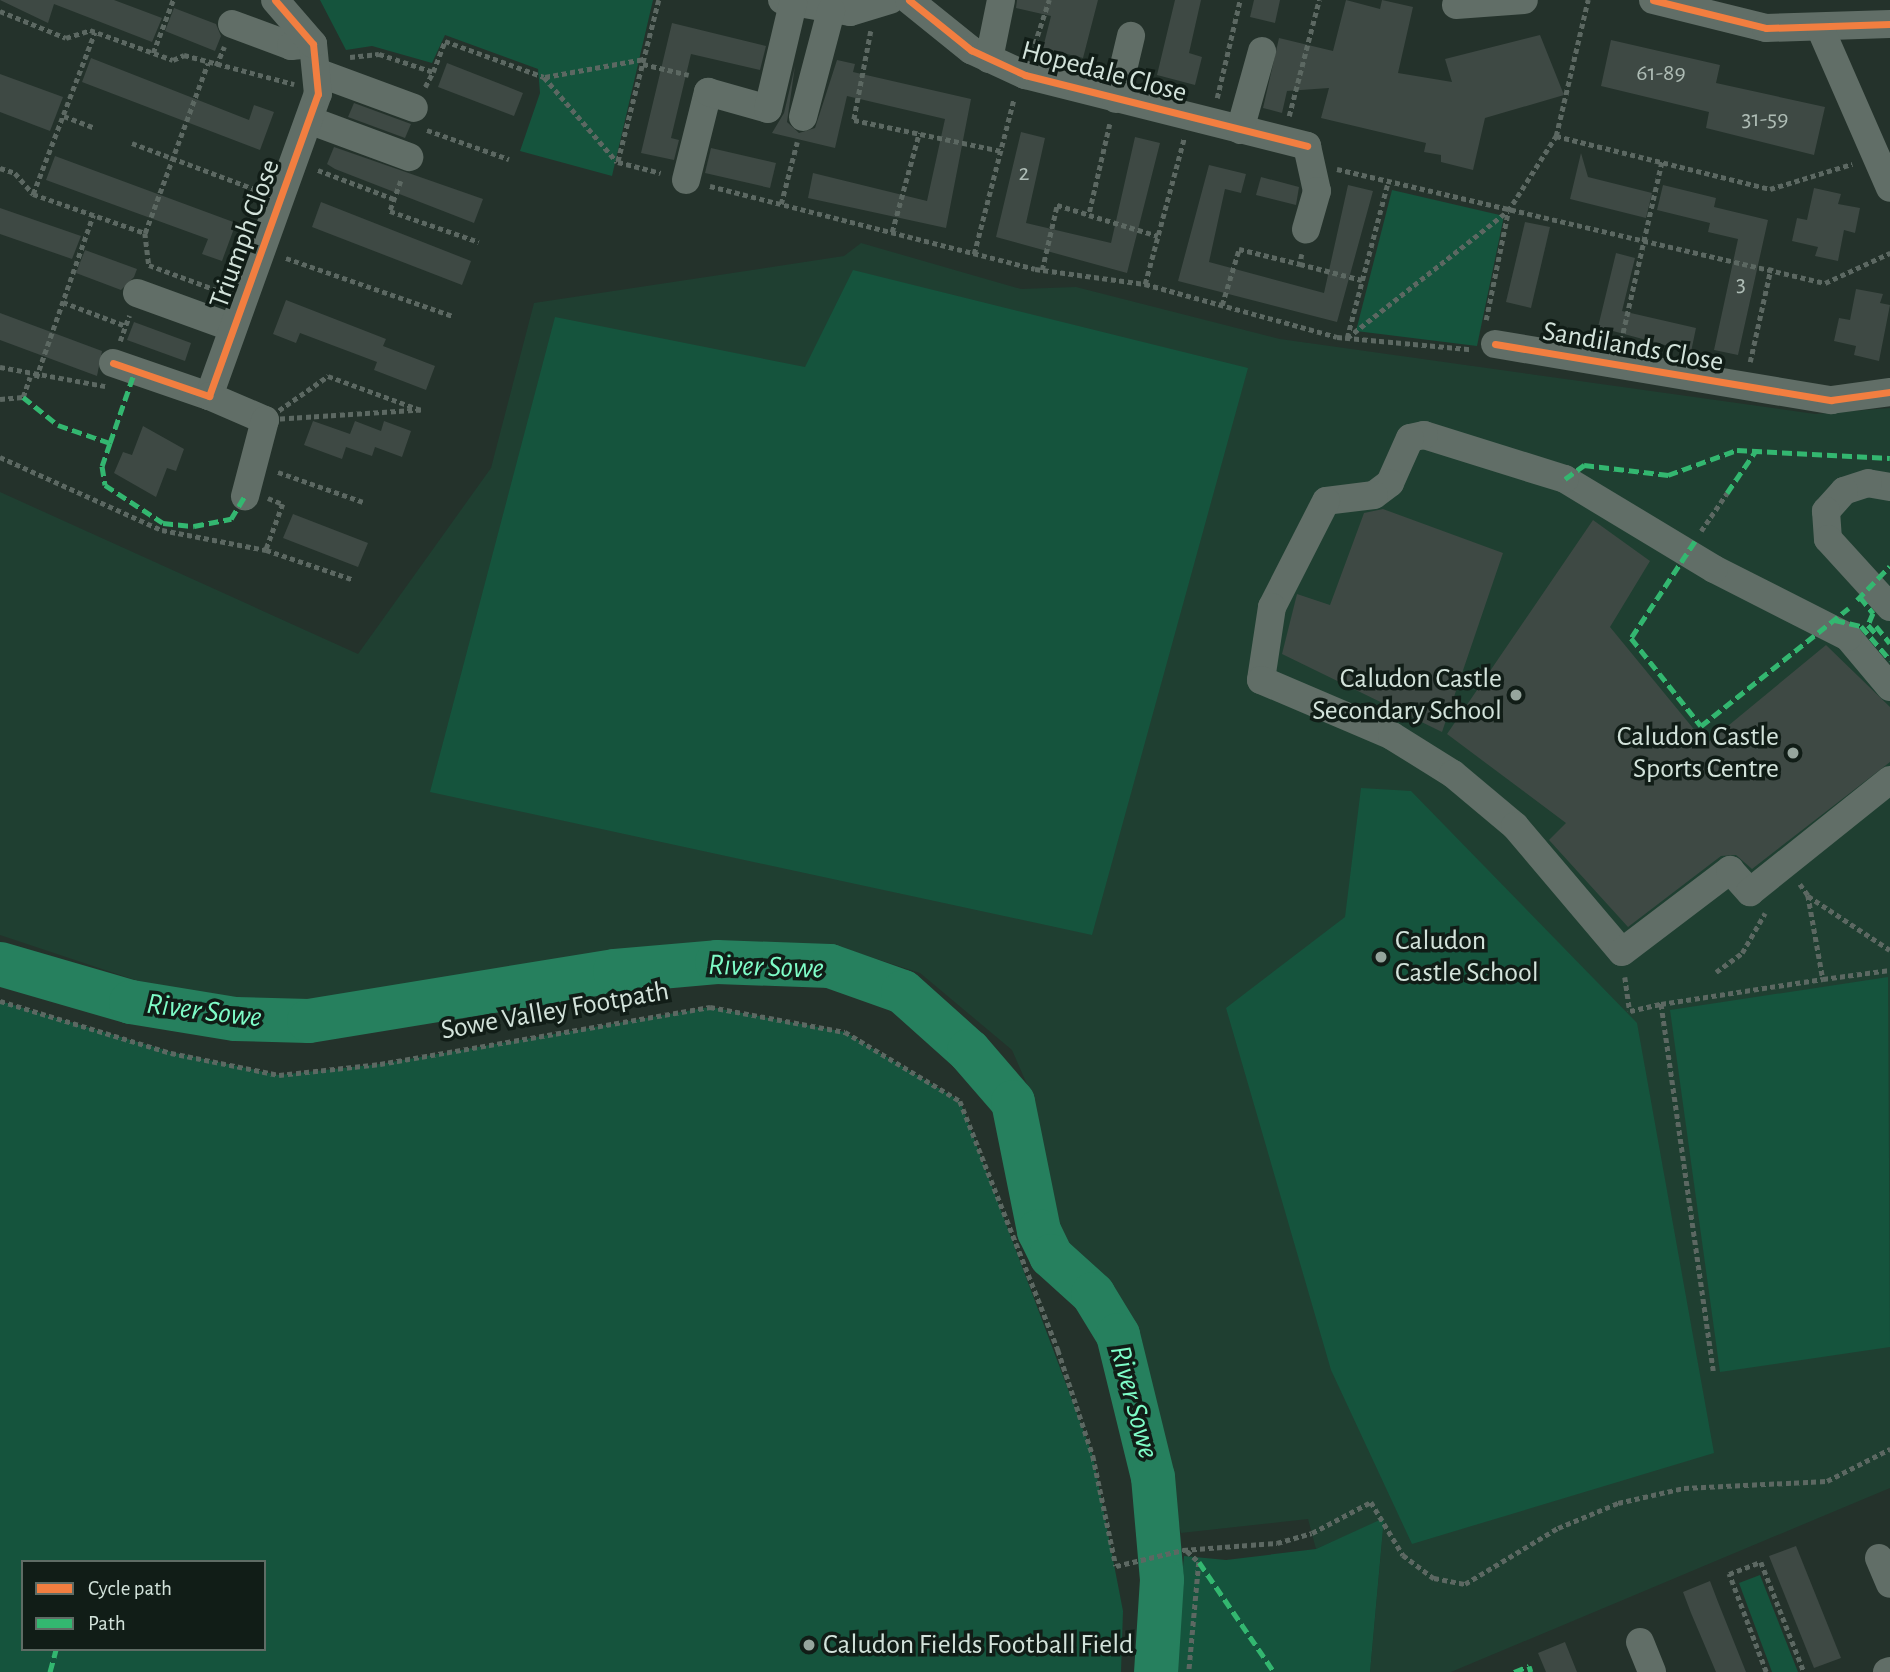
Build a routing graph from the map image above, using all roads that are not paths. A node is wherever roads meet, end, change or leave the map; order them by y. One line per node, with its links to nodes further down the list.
1 (275, 0): 16 (street)
2 (909, 0): 15 (street, Hopedale Close)
3 (1001, 0): 15 (street)
4 (1524, 0): 8 (street)
5 (1653, 0): 12 (street)
6 (788, 1): 9 (street); 23 (street)
7 (883, 3): 9 (street)
8 (1456, 5)
9 (831, 11): 19 (street)
10 (232, 24): 16 (street)
11 (1890, 24): 12 (street)
12 (1821, 30): 24 (street)
13 (1131, 36): 17 (street)
14 (1262, 51): 21 (street)
15 (989, 59): 17 (street, Hopedale Close)
16 (317, 60): 18 (street); 20 (street, Triumph Close)
17 (1116, 99): 21 (street, Hopedale Close)
18 (414, 108)
19 (803, 117)
20 (309, 120): 22 (street); 27 (street, Triumph Close)
21 (1240, 130): 25 (street, Hopedale Close)
22 (410, 157)
23 (686, 180)
24 (1890, 188)
25 (1306, 229)
26 (137, 293): 27 (street)
27 (233, 328): 31 (street, Triumph Close)
28 (1489, 336): 30 (street, Sandilands Close)
29 (113, 363): 31 (street)
30 (1890, 392)
31 (209, 396): 32 (street)
32 (250, 484)
33 (1890, 487): 34 (street)
34 (1890, 607)
35 (1890, 687): 36 (street)
36 (1890, 780)
37 (1879, 1558): 38 (street)
38 (1890, 1584)
39 (1640, 1642): 40 (street)
40 (1652, 1672)

